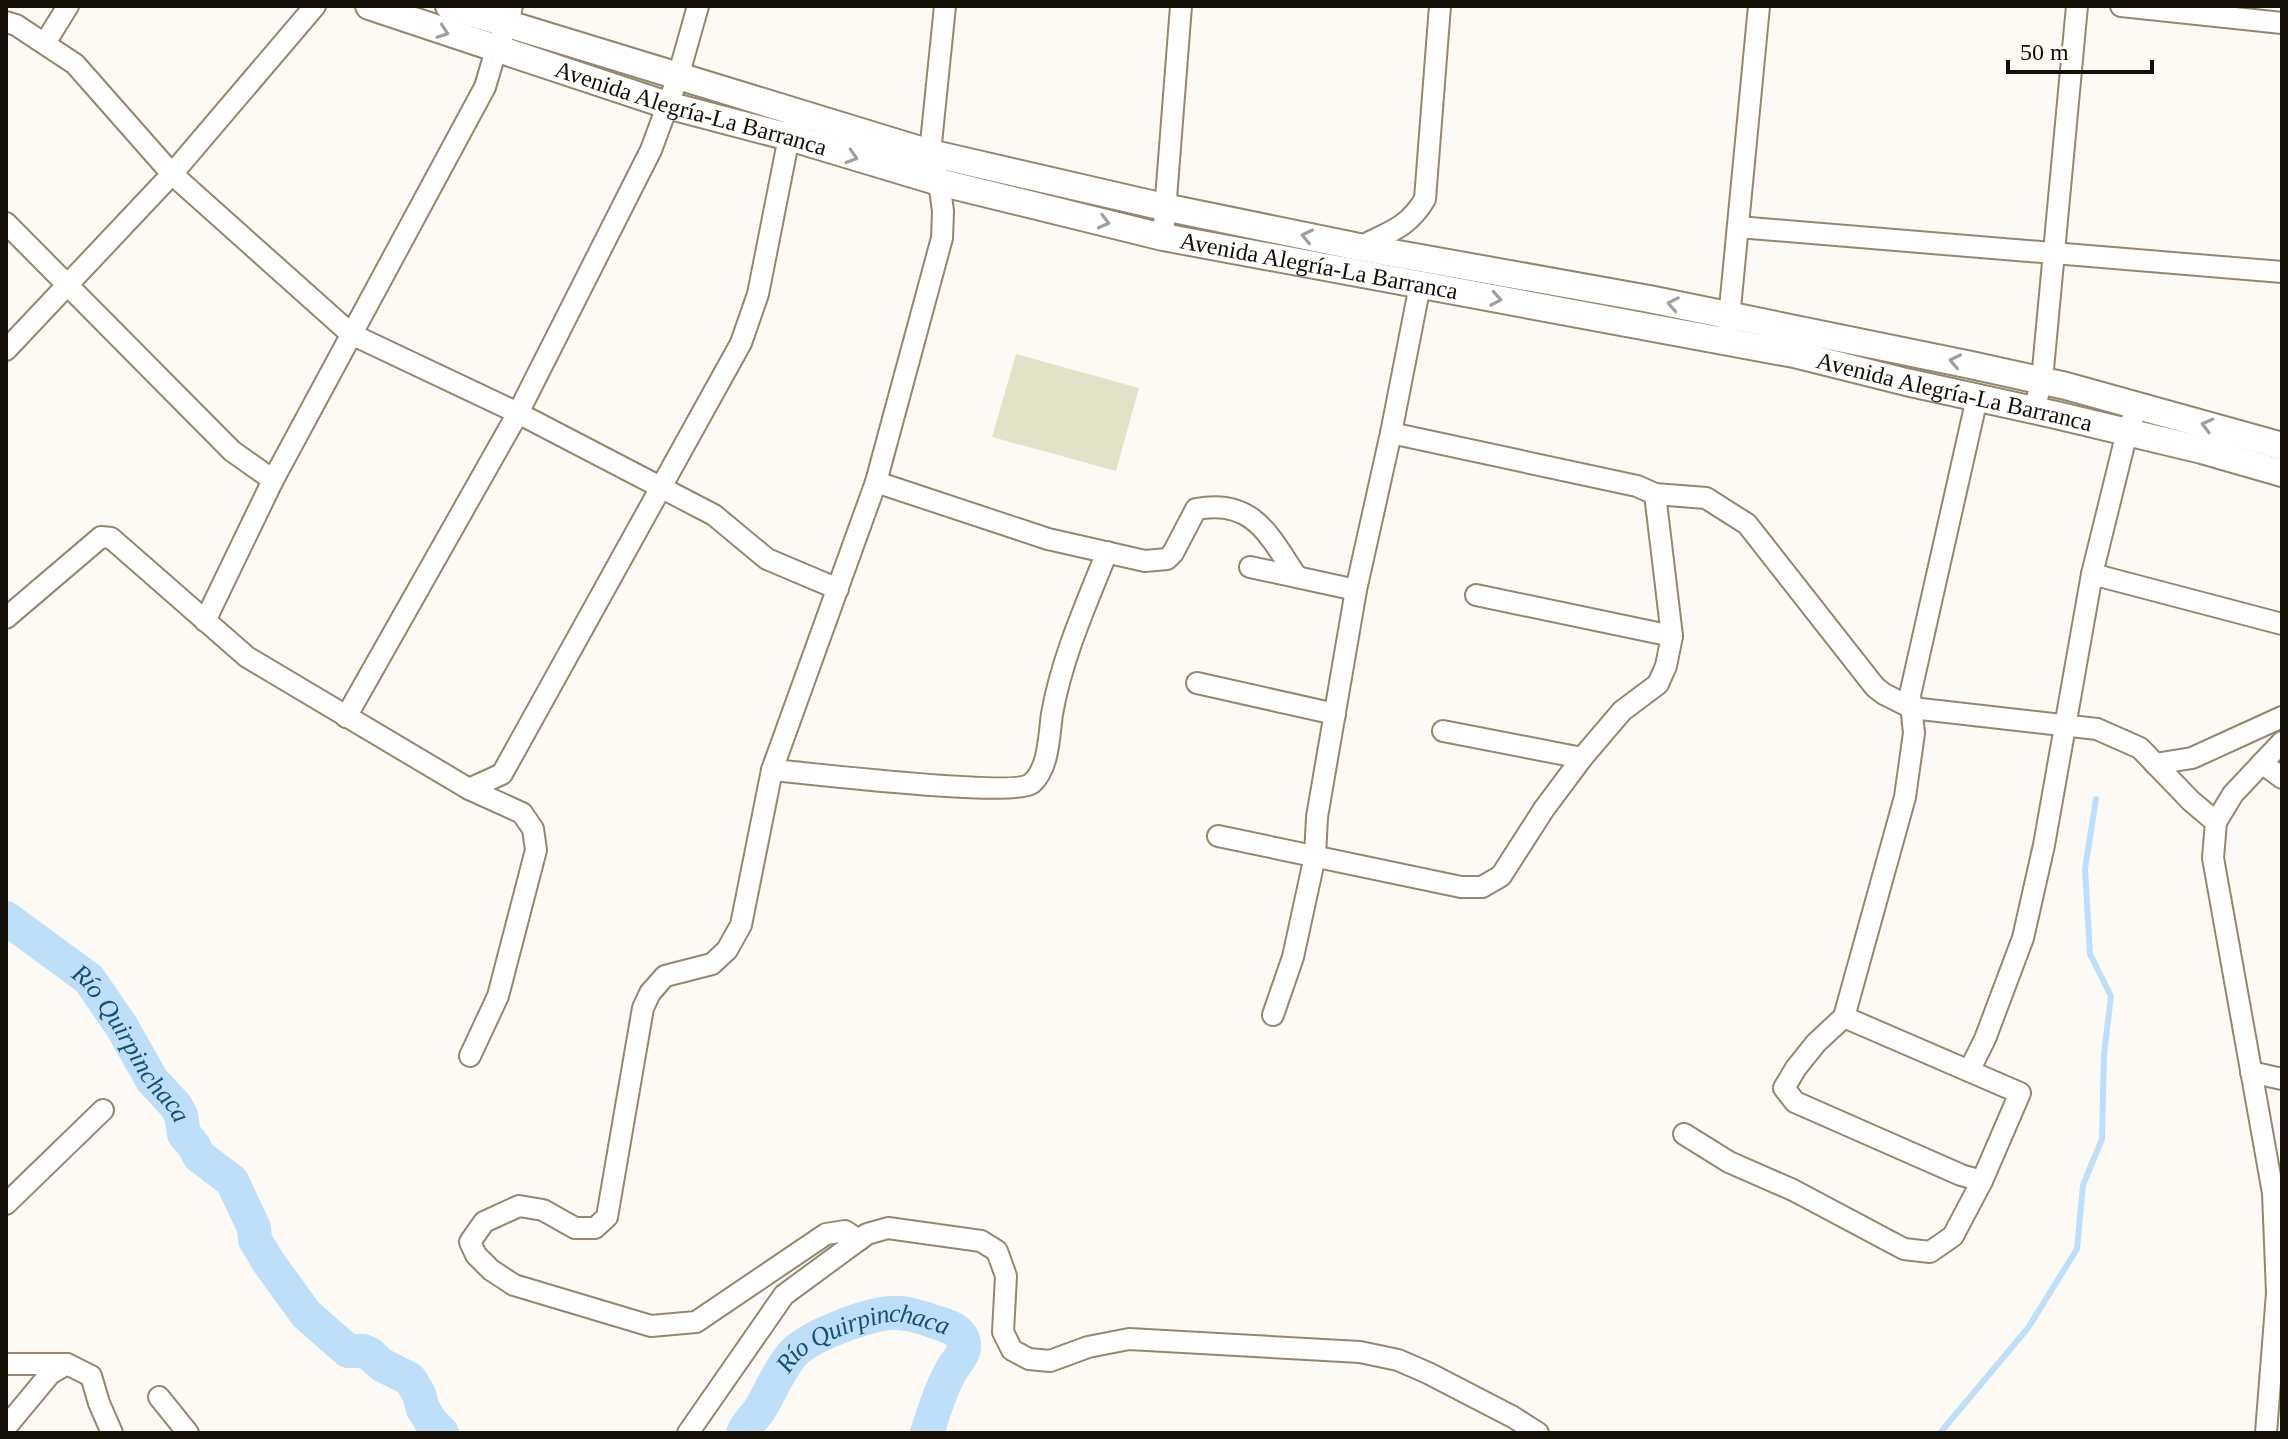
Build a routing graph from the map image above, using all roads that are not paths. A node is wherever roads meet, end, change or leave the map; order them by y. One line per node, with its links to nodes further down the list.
1 (68, 6): 15 (street)
2 (315, 6): 21 (street)
3 (369, 6): 16 (main road, Avenida Alegría-La Barranca, one-way to 16)
4 (449, 6): 12 (main road, Avenida Alegría-La Barranca)
5 (698, 6): 17 (street)
6 (945, 6): 20 (street)
7 (1181, 6): 23 (street)
8 (1440, 6): 27 (street)
9 (1759, 6): 25 (street)
10 (2077, 6): 28 (street)
11 (2121, 6): 14 (street)
12 (510, 15): 16 (street); 17 (main road, Avenida Alegría-La Barranca)
13 (6, 22): 15 (street)
14 (2282, 23)
15 (45, 43): 21 (street)
16 (496, 50): 18 (main road, Avenida Alegría-La Barranca); 34 (street)
17 (678, 77): 18 (street); 19 (main road, Avenida Alegría-La Barranca)
18 (667, 105): 19 (main road, Avenida Alegría-La Barranca); 40 (street)
19 (794, 125): 20 (main road, Avenida Alegría-La Barranca); 22 (main road, Avenida Alegría-La Barranca, one-way to 22); 47 (street)
20 (930, 153): 22 (street); 23 (main road, Avenida Alegría-La Barranca)
21 (172, 174): 31 (street); 34 (street)
22 (939, 182): 26 (main road, Avenida Alegría-La Barranca, one-way to 26); 46 (street)
23 (1164, 207): 26 (street); 27 (main road, Avenida Alegría-La Barranca, one-way to 23)
24 (6, 223): 31 (street)
25 (1738, 227): 28 (street); 33 (street)
26 (1163, 237): 29 (main road, Avenida Alegría-La Barranca)
27 (1359, 247): 29 (street); 33 (main road, Avenida Alegría-La Barranca, one-way to 27)
28 (2053, 253): 30 (street); 36 (street)
29 (1330, 268): 32 (main road, Avenida Alegría-La Barranca)
30 (2282, 272)
31 (66, 284): 35 (street); 45 (street)
32 (1420, 285): 33 (main road, Avenida Alegría-La Barranca, one-way to 33); 42 (street)
33 (1728, 328): 36 (main road, Avenida Alegría-La Barranca, one-way to 33); 37 (main road, Avenida Alegría-La Barranca)
34 (351, 334): 40 (street); 45 (street)
35 (6, 350)
36 (2042, 380): 38 (main road, Avenida Alegría-La Barranca); 39 (street)
37 (1977, 398): 39 (main road, Avenida Alegría-La Barranca); 61 (street)
38 (2138, 406): 41 (street); 43 (main road, Avenida Alegría-La Barranca, one-way to 38)
39 (2034, 410): 41 (main road, Avenida Alegría-La Barranca)
40 (518, 413): 47 (street); 63 (street)
41 (2127, 432): 44 (main road, Avenida Alegría-La Barranca); 51 (street)
42 (1391, 433): 48 (street); 54 (street)
43 (2282, 446)
44 (2282, 473)
45 (273, 480): 57 (street)
46 (876, 482): 49 (street); 53 (street)
47 (660, 488): 53 (street); 73 (street)
48 (1655, 494): 59 (street); 61 (street)
49 (1107, 552): 52 (street); 71 (street)
50 (1250, 567): 52 (street)
51 (2092, 574): 58 (street); 65 (street)
52 (1297, 577): 54 (street)
53 (838, 589): 71 (street)
54 (1356, 590): 62 (street)
55 (1476, 595): 59 (street)
56 (6, 618): 57 (street)
57 (205, 621): 63 (street)
58 (2282, 624)
59 (1672, 636): 68 (street)
60 (1197, 683): 62 (street)
61 (1912, 708): 65 (street); 78 (street)
62 (1335, 714): 76 (street)
63 (346, 717): 73 (street)
64 (2282, 717): 70 (street)
65 (2065, 726): 70 (street); 80 (street)
66 (1443, 731): 68 (street)
67 (2282, 742): 69 (street)
68 (1582, 758): 76 (street)
69 (2262, 763): 72 (street); 74 (street)
70 (2155, 764): 74 (street)
71 (772, 770): 88 (street)
72 (2282, 778)
73 (469, 789): 79 (street)
74 (2216, 822): 81 (street)
75 (1218, 836): 76 (street)
76 (1315, 856): 77 (street)
77 (1273, 1015)
78 (1844, 1017): 80 (street); 85 (street)
79 (470, 1056)
80 (1969, 1071): 85 (street)
81 (2251, 1072): 82 (street); 87 (street)
82 (2282, 1079)
83 (103, 1110): 86 (street)
84 (1684, 1134): 85 (street)
85 (1982, 1181)
86 (6, 1204)
87 (2278, 1239): 98 (street)
88 (859, 1240): 96 (street); 97 (street)
89 (6, 1345): 90 (street)
90 (13, 1364): 91 (street)
91 (67, 1364): 93 (street); 94 (street)
92 (159, 1397): 95 (street)
93 (6, 1427)
94 (112, 1433)
95 (188, 1433)
96 (688, 1433)
97 (1538, 1433)
98 (2266, 1433)

